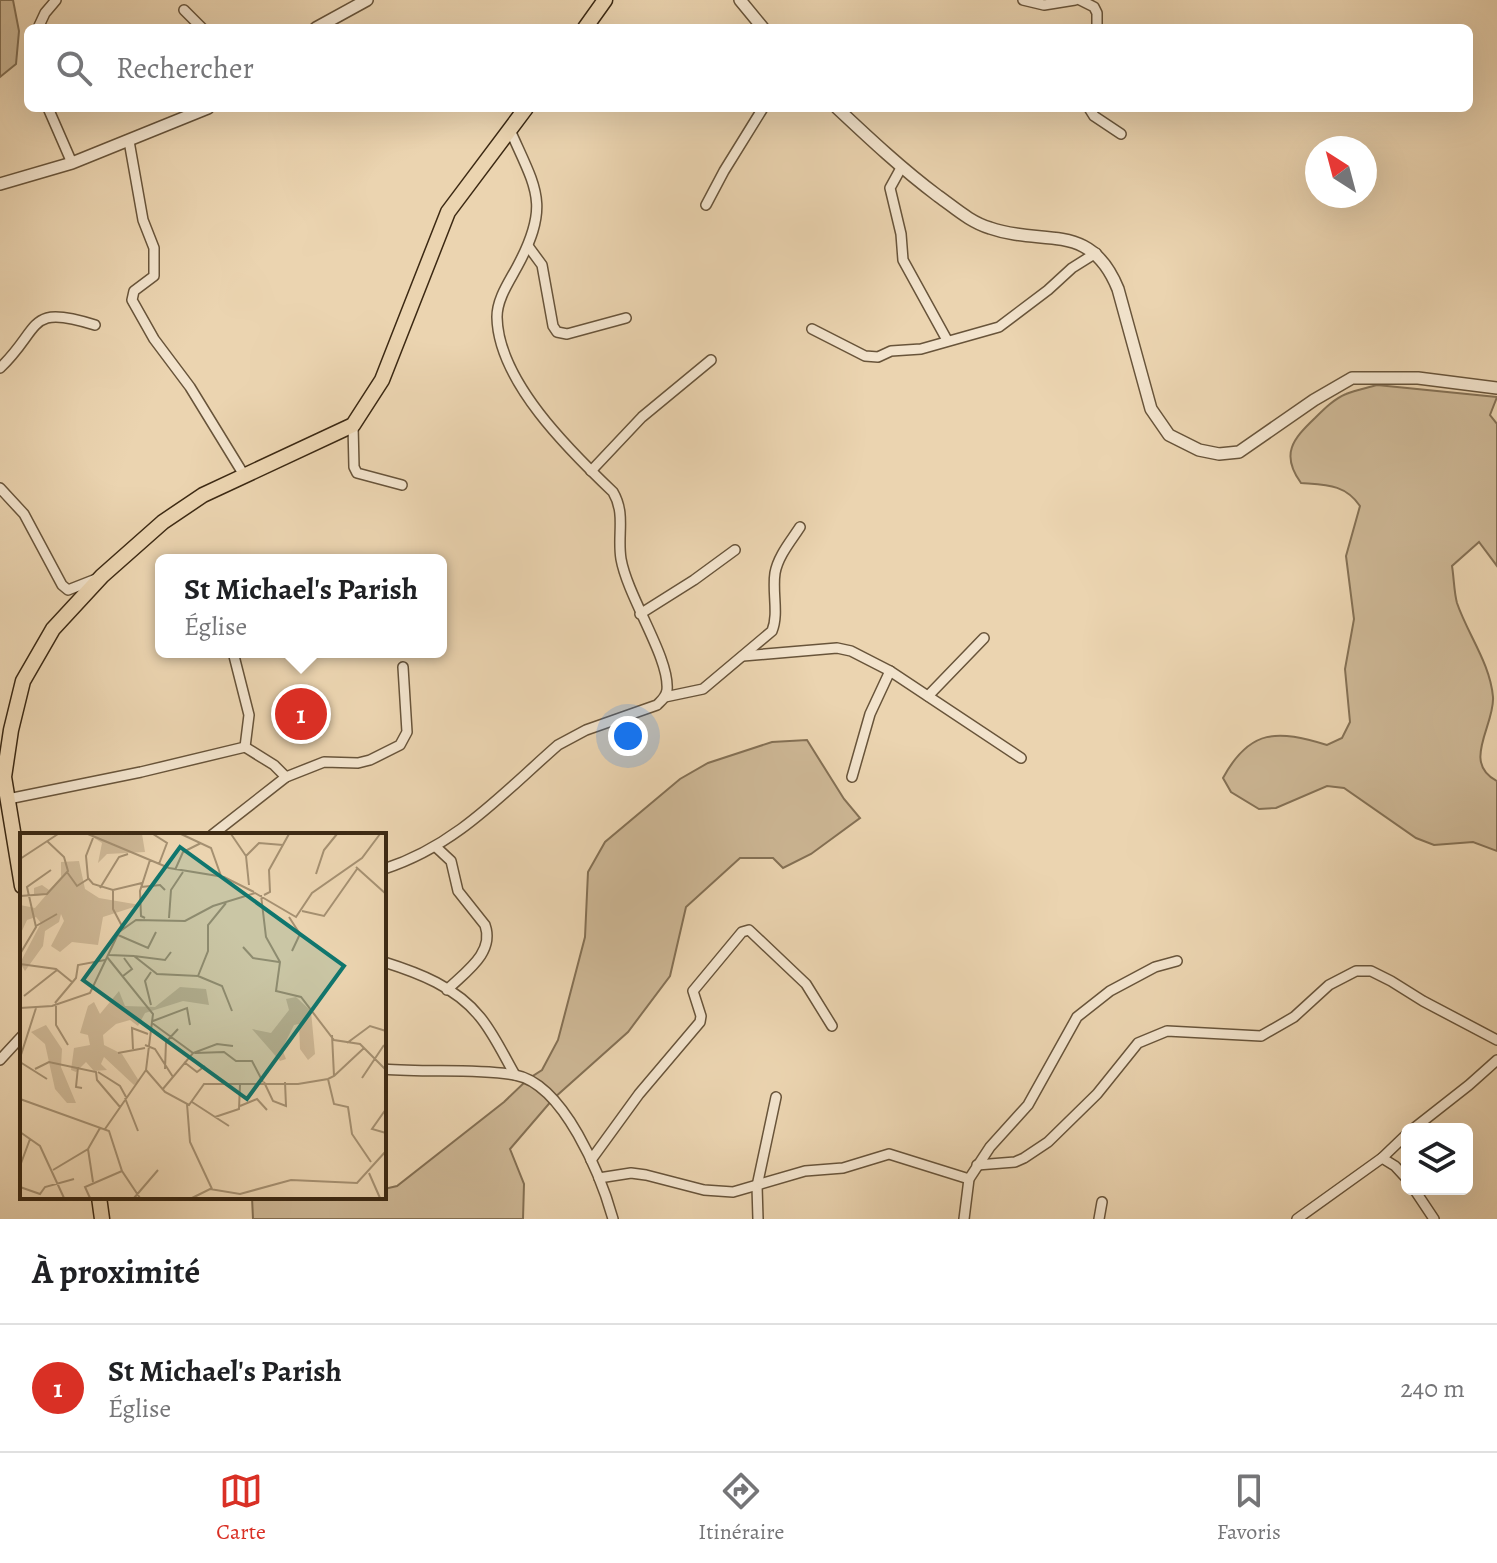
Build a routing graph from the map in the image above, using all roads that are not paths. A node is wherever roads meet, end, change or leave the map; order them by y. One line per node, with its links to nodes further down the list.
1 (56, 0): 8 (street)
2 (367, 0): 10 (street)
3 (605, 0): 11 (highway)
4 (740, 0): 12 (street)
5 (1023, 0): 6 (street)
6 (1078, 0): 13 (street)
7 (184, 10): 9 (street)
8 (40, 24)
9 (198, 24)
10 (323, 24)
11 (588, 24)
12 (760, 24)
13 (1097, 24)
14 (50, 112): 23 (street)
15 (198, 112): 22 (street)
16 (523, 112): 20 (highway)
17 (761, 112): 26 (street)
18 (841, 112): 24 (street)
19 (1092, 112): 21 (street)
20 (510, 130): 27 (street); 36 (highway)
21 (1121, 134)
22 (129, 141): 23 (street); 38 (street)
23 (72, 163): 25 (street)
24 (901, 168): 28 (street); 32 (street)
25 (0, 184)
26 (706, 205)
27 (528, 246): 29 (street); 37 (street)
28 (1096, 253): 32 (street); 35 (street)
29 (626, 318)
30 (95, 325): 34 (street)
31 (812, 329): 32 (street)
32 (947, 340)
33 (711, 360): 37 (street)
34 (0, 368)
35 (1497, 388)
36 (353, 425): 38 (highway); 39 (street)
37 (591, 471): 45 (street)
38 (244, 475): 44 (highway)
39 (402, 485)
40 (0, 488): 41 (street)
41 (4, 500): 44 (street)
42 (800, 527): 47 (street)
43 (735, 550): 45 (street)
44 (102, 576): 53 (highway)
45 (640, 614): 52 (street)
46 (984, 638): 51 (street)
47 (743, 656): 50 (street); 52 (street)
48 (235, 658): 54 (street)
49 (403, 667): 56 (street)
50 (890, 671): 51 (street); 57 (street)
51 (928, 696): 55 (street)
52 (665, 697): 61 (street)
53 (6, 728): 58 (highway)
54 (245, 747): 56 (street); 59 (street)
55 (1021, 758)
56 (286, 777): 60 (street)
57 (852, 777)
58 (2, 778): 59 (highway)
59 (8, 799): 63 (highway)
60 (215, 833)
61 (436, 847): 62 (street); 66 (street)
62 (386, 868)
63 (20, 874)
64 (1177, 961): 79 (street)
65 (386, 963): 66 (street)
66 (447, 990): 73 (street)
67 (832, 1026): 78 (street)
68 (20, 1038): 70 (street)
69 (1497, 1040): 79 (street)
70 (0, 1060)
71 (1497, 1060): 75 (street)
72 (386, 1069): 73 (street)
73 (515, 1075): 78 (street)
74 (776, 1097): 83 (street)
75 (1421, 1123)
76 (1401, 1140): 77 (street)
77 (1382, 1158): 80 (street); 92 (street)
78 (591, 1160): 81 (street)
79 (977, 1165): 82 (street)
80 (1401, 1172)
81 (599, 1178): 83 (street); 88 (street)
82 (969, 1179): 83 (street); 90 (street)
83 (757, 1186): 89 (street)
84 (1418, 1195): 93 (street)
85 (99, 1199): 87 (highway)
86 (1102, 1202): 91 (street)
87 (102, 1219)
88 (613, 1219)
89 (758, 1219)
90 (964, 1219)
91 (1099, 1219)
92 (1297, 1219)
93 (1434, 1219)

